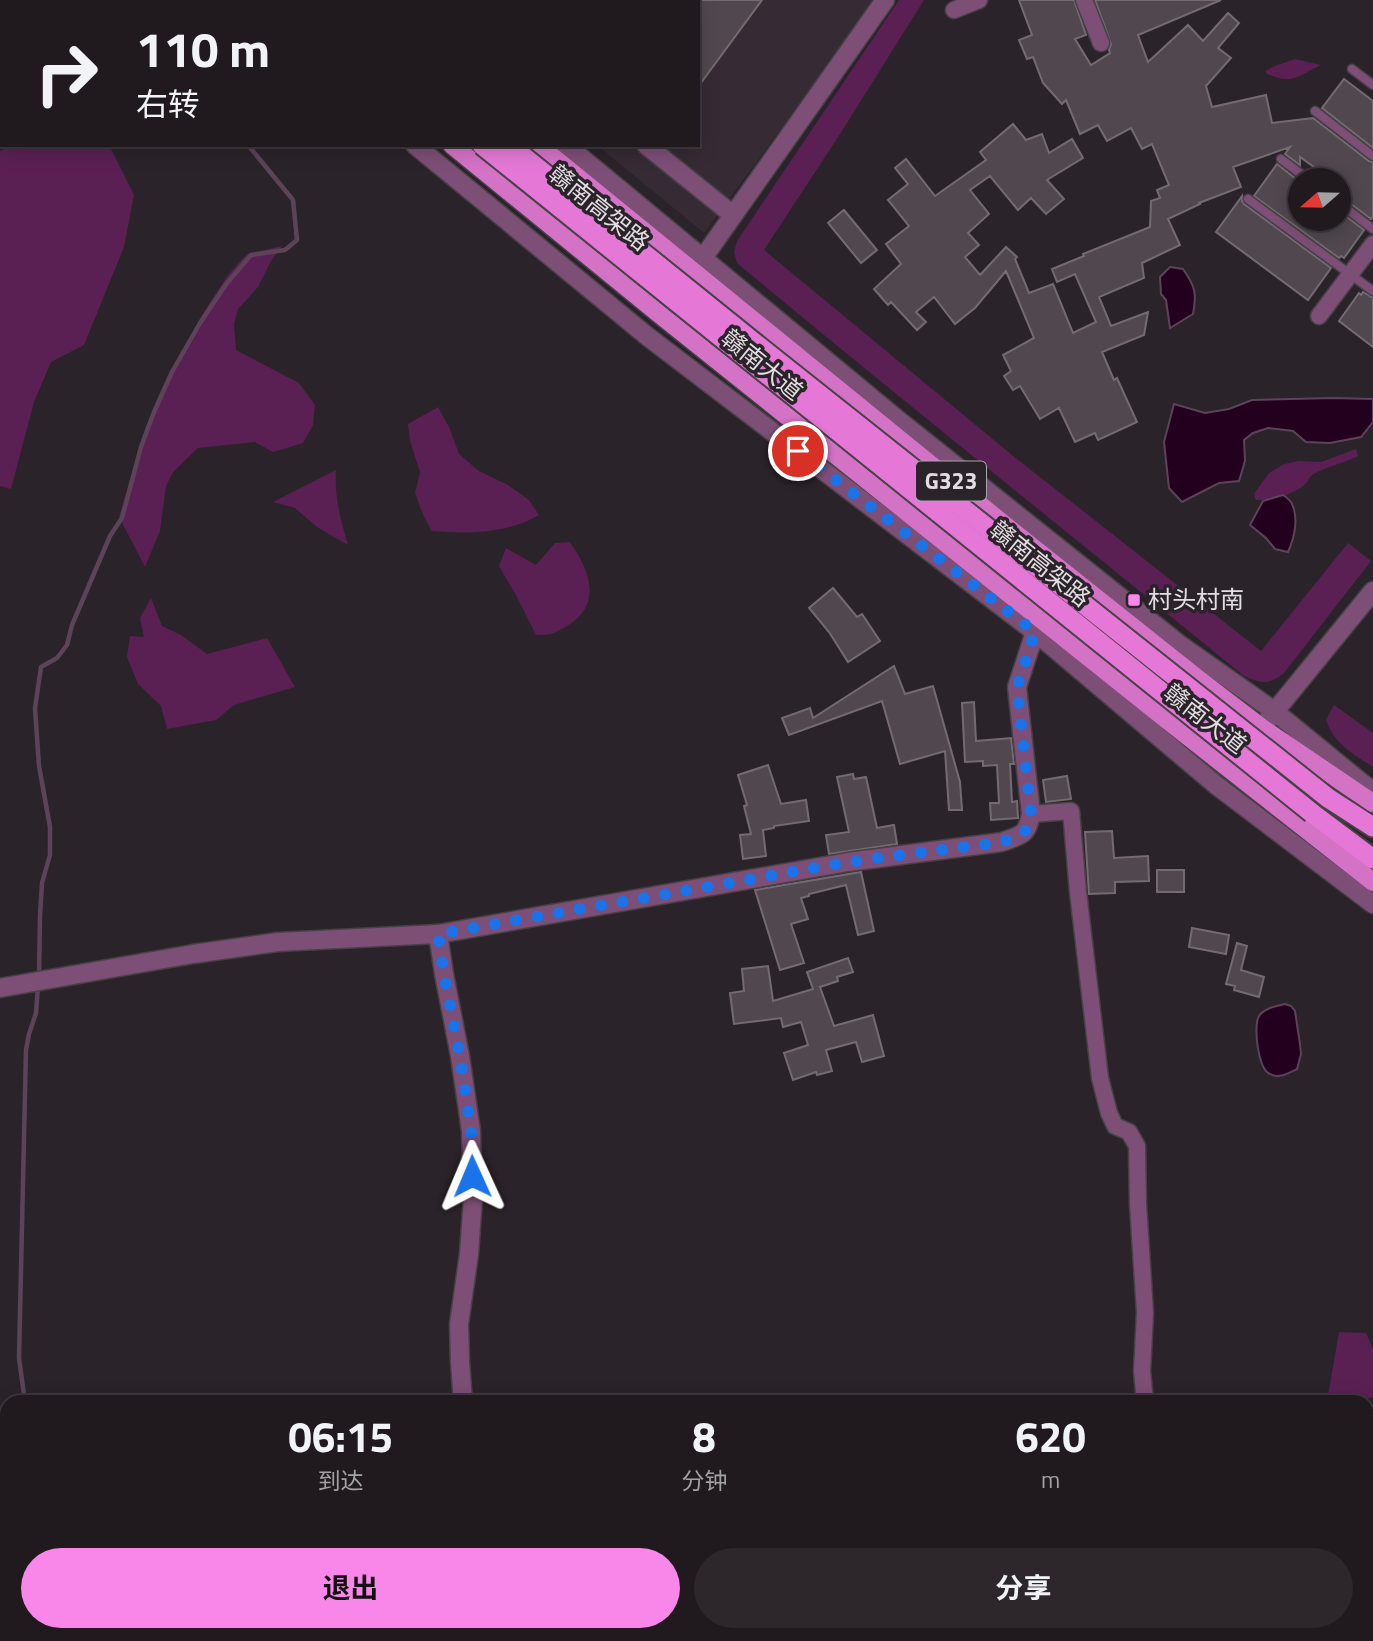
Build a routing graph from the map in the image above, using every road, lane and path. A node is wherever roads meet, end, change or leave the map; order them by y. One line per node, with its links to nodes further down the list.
1 (885, 0): 21 (street)
2 (979, 0): 4 (street)
3 (1084, 0): 5 (street)
4 (954, 10)
5 (1101, 43)
6 (1352, 69): 7 (lane)
7 (1373, 85)
8 (1315, 111): 16 (lane)
9 (417, 147): 29 (street)
10 (454, 147): 32 (main road, 赣南大道 / G323)
11 (484, 147): 42 (highway, 赣南高架路, bridge)
12 (511, 147): 41 (highway, 赣南高架路, bridge)
13 (540, 147): 30 (main road, 赣南大道 / G323)
14 (568, 147): 24 (street)
15 (648, 147): 21 (street)
16 (1373, 156)
17 (1281, 159): 18 (lane)
18 (1293, 168)
19 (1248, 199): 25 (lane)
20 (1351, 212): 22 (lane)
21 (733, 215): 24 (street)
22 (1373, 229)
23 (1373, 244): 25 (street)
24 (703, 258): 31 (street)
25 (1350, 274): 26 (lane); 27 (street)
26 (1373, 291)
27 (1319, 316)
28 (1373, 591): 31 (street)
29 (1035, 632): 36 (street); 40 (street)
30 (1197, 678): 32 (main road); 33 (main road, 赣南大道 / G323)
31 (1274, 712): 33 (street); 37 (street)
32 (1167, 720): 35 (main road, 赣南大道 / G323)
33 (1262, 728): 34 (main road, 赣南大道 / G323); 35 (street)
34 (1314, 765): 38 (main road, 赣南大道 / G323); 39 (main road)
35 (1230, 770): 36 (street); 39 (main road, 赣南大道 / G323)
36 (1216, 786): 44 (street)
37 (1373, 793)
38 (1373, 803)
39 (1278, 809): 43 (main road, 赣南大道 / G323)
40 (1031, 814): 45 (street); 48 (street)
41 (1373, 827)
42 (1373, 859)
43 (1373, 882)
44 (1373, 904)
45 (438, 934): 46 (street); 47 (street)
46 (0, 988)
47 (462, 1395)
48 (1144, 1395)

